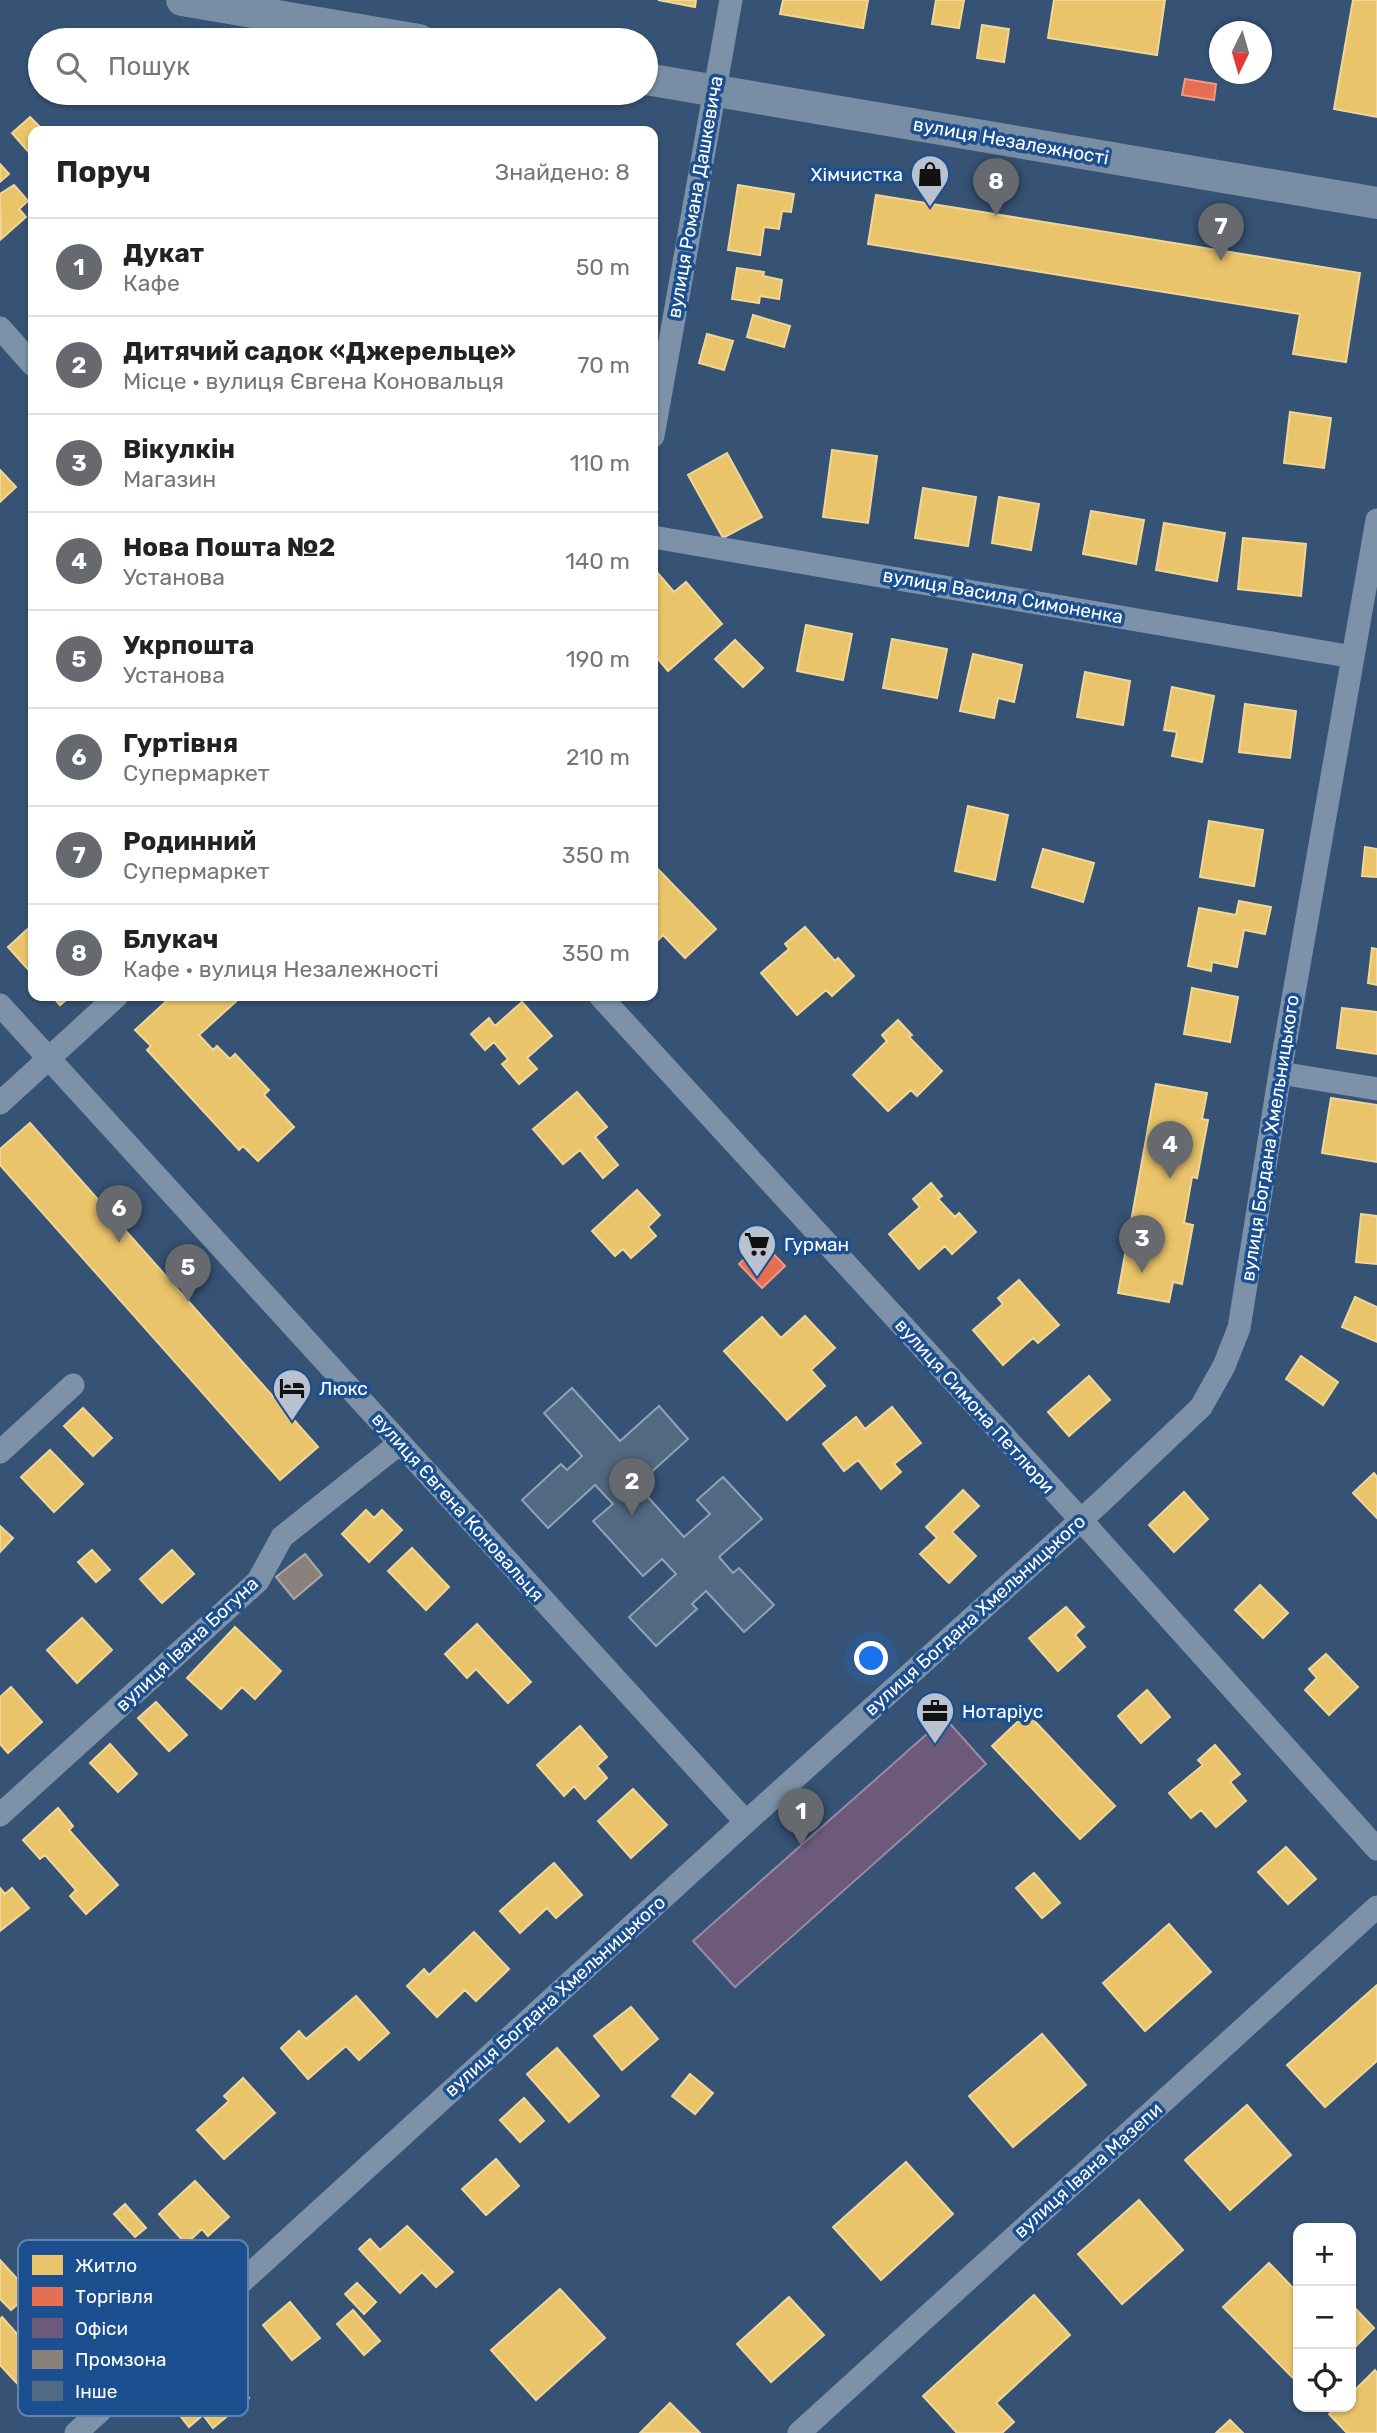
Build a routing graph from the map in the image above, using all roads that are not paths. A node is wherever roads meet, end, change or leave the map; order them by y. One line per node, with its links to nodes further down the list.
1 (182, 0): 3 (main road)
2 (731, 0): 5 (street, вулиця Романа Дашкевича)
3 (348, 28)
4 (658, 81): 5 (main road, вулиця Незалежності)
5 (714, 90): 6 (main road, вулиця Незалежності); 9 (street, вулиця Романа Дашкевича)
6 (1377, 203)
7 (0, 328): 8 (street)
8 (28, 359)
9 (658, 408)
10 (1377, 520): 12 (street, вулиця Богдана Хмельницького)
11 (658, 538): 12 (street, вулиця Василя Симоненка)
12 (1353, 657): 17 (street, вулиця Богдана Хмельницького)
13 (111, 1001): 16 (street)
14 (605, 1001): 23 (street, вулиця Симона Петлюри)
15 (0, 1005): 16 (street, вулиця Євгена Коновальця)
16 (48, 1058): 19 (street); 21 (street, вулиця Євгена Коновальця)
17 (1280, 1073): 18 (street); 23 (street, вулиця Богдана Хмельницького)
18 (1377, 1089)
19 (0, 1103)
20 (72, 1385): 22 (street)
21 (400, 1443): 24 (street, вулиця Івана Богуна); 25 (street, вулиця Євгена Коновальця)
22 (0, 1452)
23 (1080, 1520): 25 (street, вулиця Богдана Хмельницького); 26 (street, вулиця Симона Петлюри)
24 (0, 1815)
25 (746, 1822): 28 (street, вулиця Богдана Хмельницького)
26 (1377, 1849)
27 (1377, 1907): 31 (street, вулиця Івана Мазепи)
28 (248, 2276)
29 (95, 2416): 30 (street, вулиця Богдана Хмельницького)
30 (76, 2433)
31 (799, 2433)

